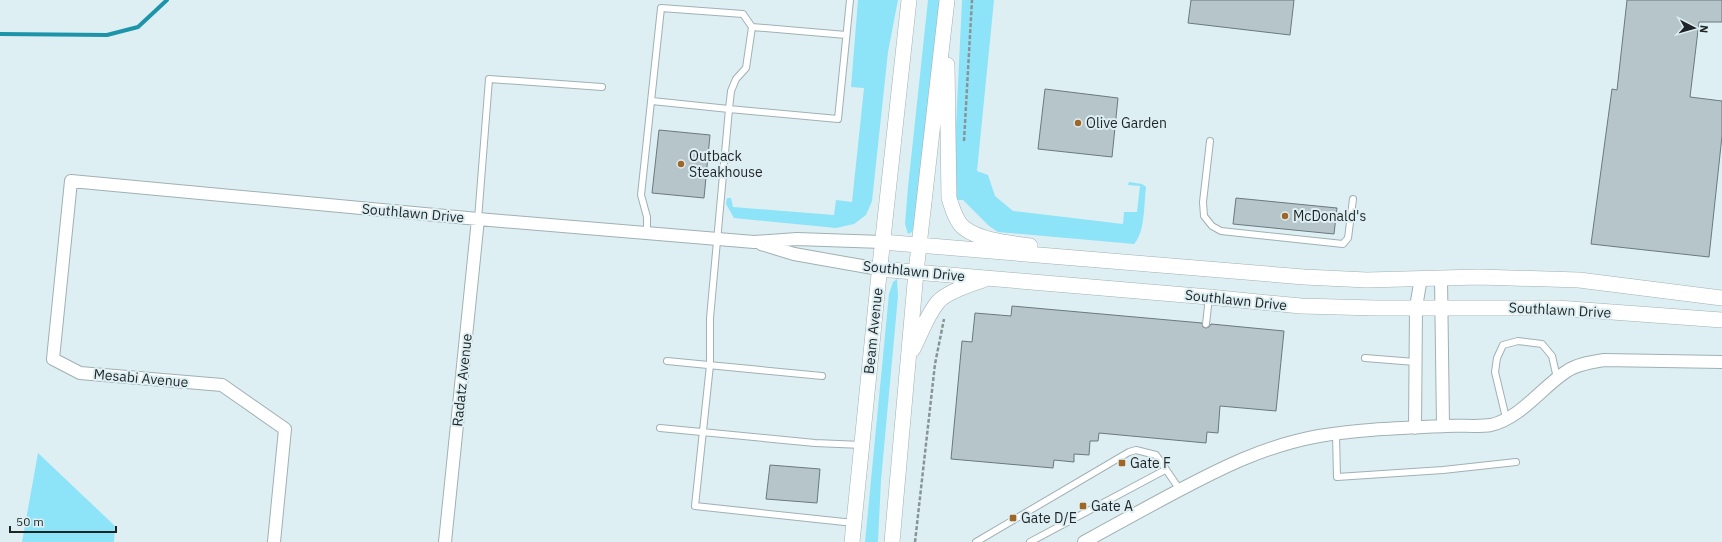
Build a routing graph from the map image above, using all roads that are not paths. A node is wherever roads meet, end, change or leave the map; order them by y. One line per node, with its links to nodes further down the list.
1 (850, 0): 5 (lane)
2 (909, 0): 16 (street, Beam Avenue)
3 (947, 5): 17 (street); 18 (street)
4 (752, 27): 5 (lane); 7 (lane); 8 (lane)
5 (846, 36): 8 (lane)
6 (602, 87): 12 (lane)
7 (652, 101): 8 (lane); 13 (lane)
8 (729, 110): 14 (lane)
9 (1210, 141): 11 (lane)
10 (71, 181): 12 (street, Southlawn Drive); 49 (street, Mesabi Avenue)
11 (1353, 199)
12 (478, 219): 13 (street, Southlawn Drive); 50 (street, Radatz Avenue)
13 (647, 233): 14 (street, Southlawn Drive)
14 (717, 239): 15 (street, Southlawn Drive); 35 (lane)
15 (754, 242): 16 (street, Southlawn Drive); 19 (street, Southlawn Drive)
16 (882, 242): 17 (street, Southlawn Drive); 19 (street, Beam Avenue)
17 (919, 246): 18 (street, Southlawn Drive); 20 (street)
18 (1081, 259): 21 (street, Southlawn Drive)
19 (879, 269): 20 (street, Southlawn Drive); 44 (street, Beam Avenue)
20 (916, 272): 23 (street, Southlawn Drive); 30 (street)
21 (1421, 278): 22 (street, Southlawn Drive); 27 (street)
22 (1440, 278): 25 (street, Southlawn Drive); 26 (street)
23 (990, 279): 24 (street, Southlawn Drive); 30 (street)
24 (1209, 296): 27 (street, Southlawn Drive); 29 (lane)
25 (1722, 298)
26 (1440, 307): 27 (street, Southlawn Drive); 28 (street, Southlawn Drive); 39 (street)
27 (1416, 308): 33 (street)
28 (1722, 320)
29 (1206, 324)
30 (909, 357): 52 (street)
31 (1365, 358): 33 (lane)
32 (667, 361): 35 (lane)
33 (1415, 362): 41 (street)
34 (1722, 362): 37 (street)
35 (710, 365): 36 (lane); 42 (lane)
36 (822, 376)
37 (1557, 378): 38 (street); 38 (lane)
38 (1506, 418): 39 (street)
39 (1443, 426): 41 (street)
40 (660, 428): 42 (lane)
41 (1415, 428): 43 (street)
42 (703, 433): 44 (lane); 48 (lane)
43 (1336, 434): 45 (lane); 47 (street)
44 (862, 446): 48 (street, Beam Avenue)
45 (1516, 462)
46 (1165, 470): 47 (lane); 53 (lane); 54 (lane)
47 (1180, 490): 55 (street)
48 (854, 523): 51 (street, Beam Avenue)
49 (274, 542)
50 (445, 542)
51 (852, 542)
52 (892, 542)
53 (976, 542)
54 (1030, 542)
55 (1084, 542)

